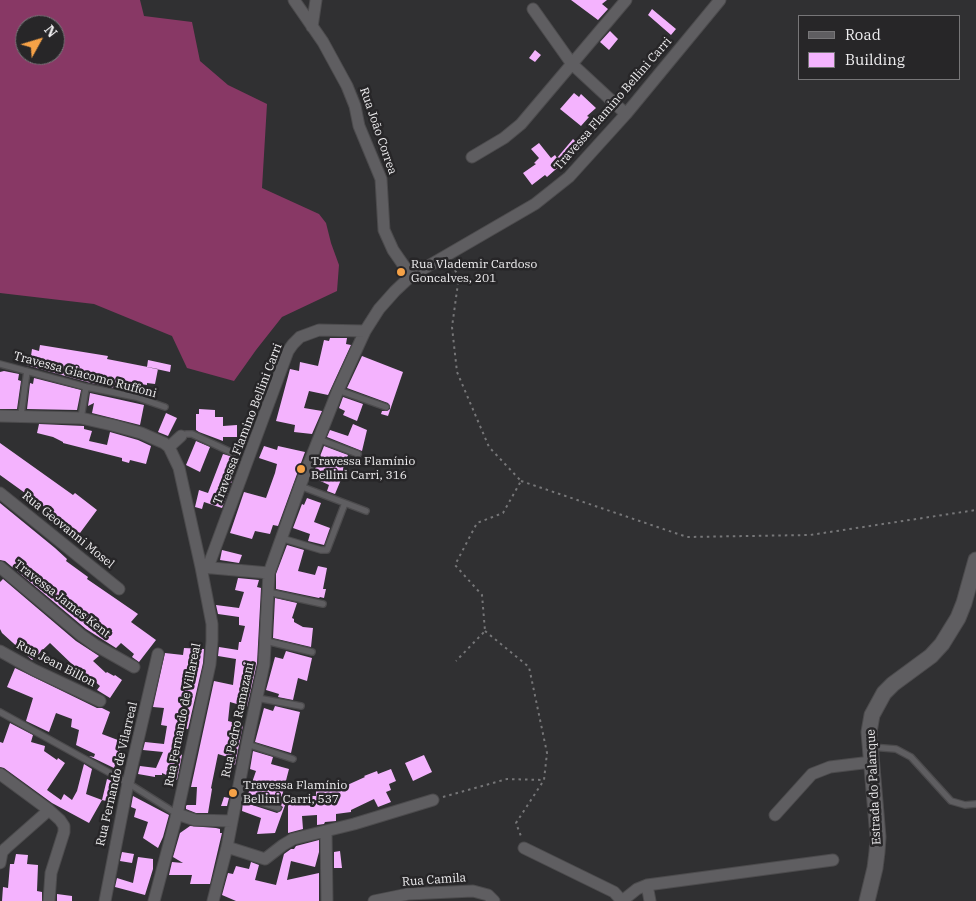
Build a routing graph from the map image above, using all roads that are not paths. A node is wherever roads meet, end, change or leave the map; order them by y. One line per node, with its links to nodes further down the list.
1 (294, 0): 6 (street, Rua João Correa)
2 (316, 0): 6 (street)
3 (626, 0): 7 (street)
4 (720, 0): 8 (street, Travessa Flamino Bellini Carri)
5 (533, 9): 7 (street)
6 (312, 27): 10 (street, Rua João Correa)
7 (572, 64): 8 (street); 9 (street)
8 (626, 114): 10 (street, Travessa Flamino Bellini Carri)
9 (472, 157)
10 (411, 276): 11 (street, Travessa Flamino Bellini Carri)
11 (365, 331): 15 (street, Rua Pedro Ramazani); 33 (street, Travessa Flamino Bellini Carri)
12 (0, 364): 13 (lane, Travessa Giacomo Ruffoni)
13 (26, 371): 14 (lane, Travessa Giacomo Ruffoni); 18 (lane)
14 (86, 387): 16 (lane, Travessa Giacomo Ruffoni); 20 (lane)
15 (338, 390): 17 (lane); 22 (street, Rua Pedro Ramazani)
16 (165, 407)
17 (386, 407)
18 (21, 415): 19 (street); 20 (street)
19 (0, 416)
20 (81, 418): 23 (street)
21 (181, 436): 23 (street); 24 (lane)
22 (318, 439): 25 (lane); 26 (street, Rua Pedro Ramazani)
23 (170, 447): 33 (street, Rua Fernando de Villareal)
24 (234, 453)
25 (358, 454)
26 (300, 486): 28 (lane); 30 (street, Rua Pedro Ramazani)
27 (0, 493): 35 (street, Rua Geovanni Mosel)
28 (345, 504): 29 (lane); 30 (lane)
29 (366, 512)
30 (280, 538): 34 (street, Rua Pedro Ramazani)
31 (976, 560): 48 (street, Estrada do Palanque)
32 (0, 567): 42 (street, Travessa James Kent)
33 (204, 567): 34 (street); 57 (street, Rua Fernando de Villareal)
34 (269, 572): 36 (street, Rua Pedro Ramazani)
35 (119, 589)
36 (268, 592): 37 (lane); 38 (street, Rua Pedro Ramazani)
37 (323, 604)
38 (266, 641): 40 (lane); 43 (street, Rua Pedro Ramazani)
39 (0, 651): 44 (street, Rua Jean Billon)
40 (312, 652)
41 (158, 654): 51 (street, Rua Fernando de Vilarreal)
42 (134, 667)
43 (257, 698): 45 (lane); 47 (street, Rua Pedro Ramazani)
44 (100, 702)
45 (302, 706)
46 (0, 712): 51 (lane)
47 (247, 744): 49 (lane); 52 (street, Rua Pedro Ramazani)
48 (870, 754): 54 (lane); 58 (street); 74 (street, Estrada do Palanque)
49 (293, 759)
50 (0, 774): 56 (street)
51 (128, 784): 57 (lane); 67 (street, Rua Fernando de Vilarreal)
52 (237, 795): 55 (lane); 59 (street, Rua Pedro Ramazani)
53 (433, 800): 60 (street)
54 (976, 804)
55 (278, 808)
56 (49, 810): 64 (street); 66 (street)
57 (177, 814): 59 (street); 68 (street, Rua Fernando de Villareal)
58 (775, 815)
59 (232, 821): 61 (street, Rua Pedro Ramazani)
60 (326, 831): 61 (street); 70 (street)
61 (227, 847): 69 (street, Rua Pedro Ramazani)
62 (524, 848): 65 (street)
63 (833, 860): 65 (street)
64 (0, 863)
65 (647, 884): 73 (street)
66 (49, 901)
67 (105, 901)
68 (154, 901)
69 (214, 901)
70 (327, 901)
71 (374, 901): 72 (street, Rua Camila)
72 (494, 901)
73 (650, 901)
74 (866, 901)

